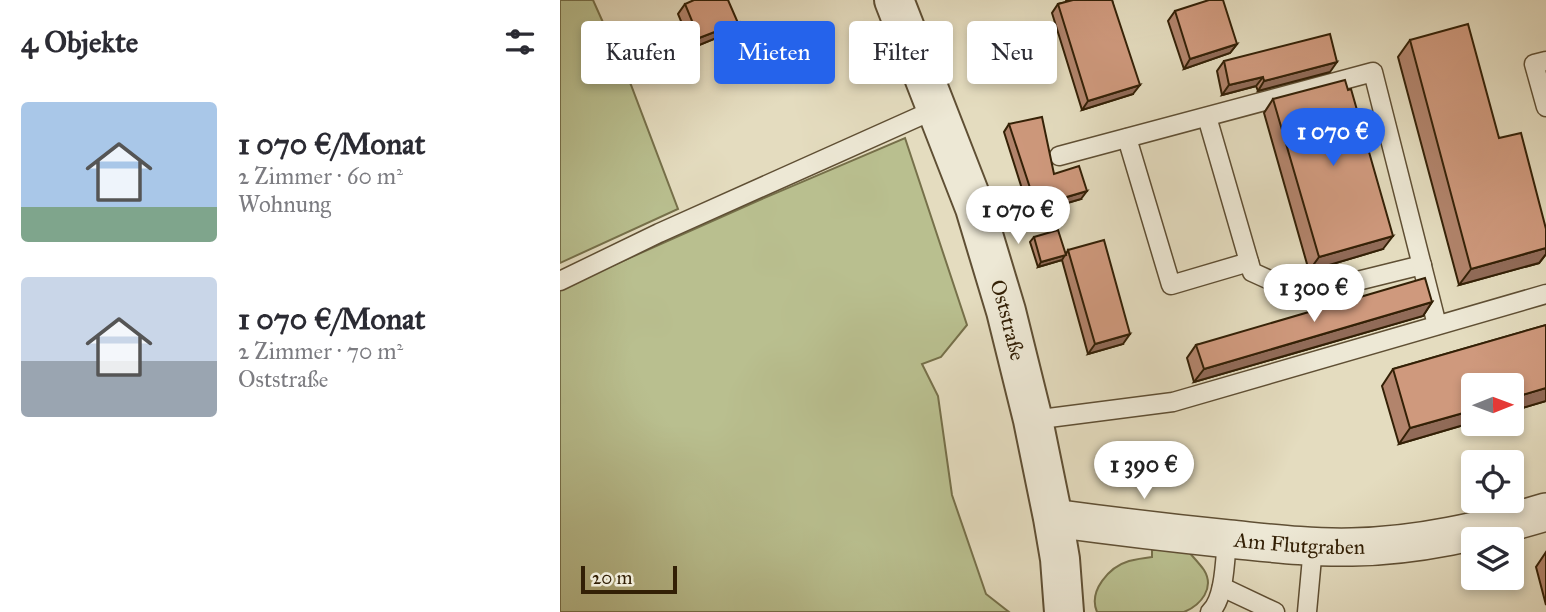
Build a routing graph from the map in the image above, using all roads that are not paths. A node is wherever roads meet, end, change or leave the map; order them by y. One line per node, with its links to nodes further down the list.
1 (894, 0): 4 (street, Oststraße)
2 (1546, 61): 3 (lane)
3 (1546, 107)
4 (936, 109): 10 (lane); 13 (street, Oststraße)
5 (1207, 117): 6 (lane); 8 (lane); 9 (lane)
6 (1127, 138): 7 (lane); 8 (lane)
7 (1059, 156)
8 (1249, 262): 9 (lane)
9 (1422, 265): 12 (lane)
10 (560, 281)
11 (1546, 294): 12 (lane)
12 (1437, 326): 13 (lane)
13 (1033, 420): 15 (street, Oststraße)
14 (1546, 512): 17 (street, Am Flutgraben)
15 (1053, 518): 16 (street, Am Flutgraben); 19 (street, Oststraße)
16 (1227, 539): 17 (street, Am Flutgraben); 18 (lane)
17 (1313, 547): 22 (lane)
18 (1222, 587): 20 (lane); 21 (lane)
19 (1064, 612)
20 (1210, 612)
21 (1275, 612)
22 (1307, 612)

